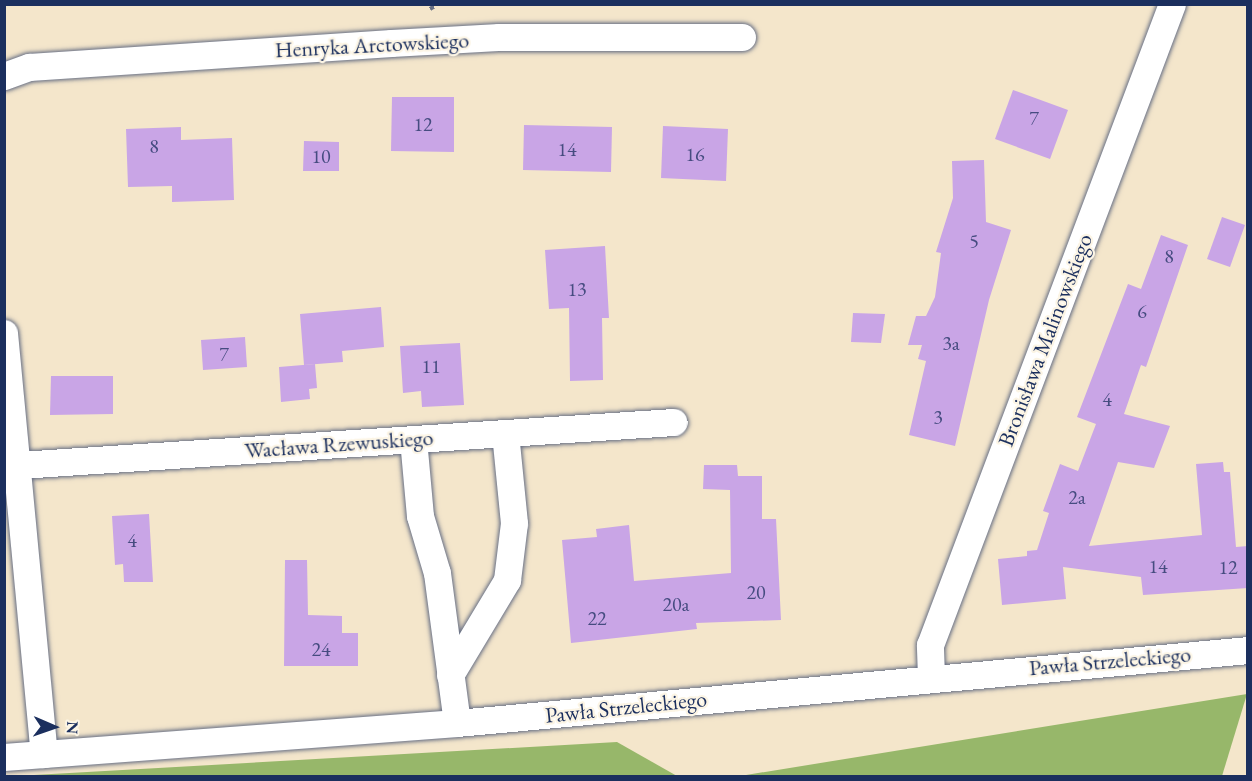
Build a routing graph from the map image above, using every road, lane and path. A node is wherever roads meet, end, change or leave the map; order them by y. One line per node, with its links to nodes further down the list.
1 (1172, 4): 11 (street, Bronisława Malinowskiego)
2 (742, 38): 3 (street, Henryka Arctowskiego)
3 (4, 76)
4 (4, 333): 8 (street)
5 (674, 422): 6 (street, Wacława Rzewuskiego)
6 (505, 433): 7 (street, Wacława Rzewuskiego); 10 (street)
7 (413, 439): 8 (street, Wacława Rzewuskiego); 10 (street)
8 (12, 465): 13 (street)
9 (1248, 650): 11 (street, Pawła Strzeleckiego)
10 (450, 675): 12 (street)
11 (931, 677): 12 (street, Pawła Strzeleckiego)
12 (457, 723): 13 (street, Pawła Strzeleckiego)
13 (44, 754): 14 (street, Pawła Strzeleckiego)
14 (4, 757)

